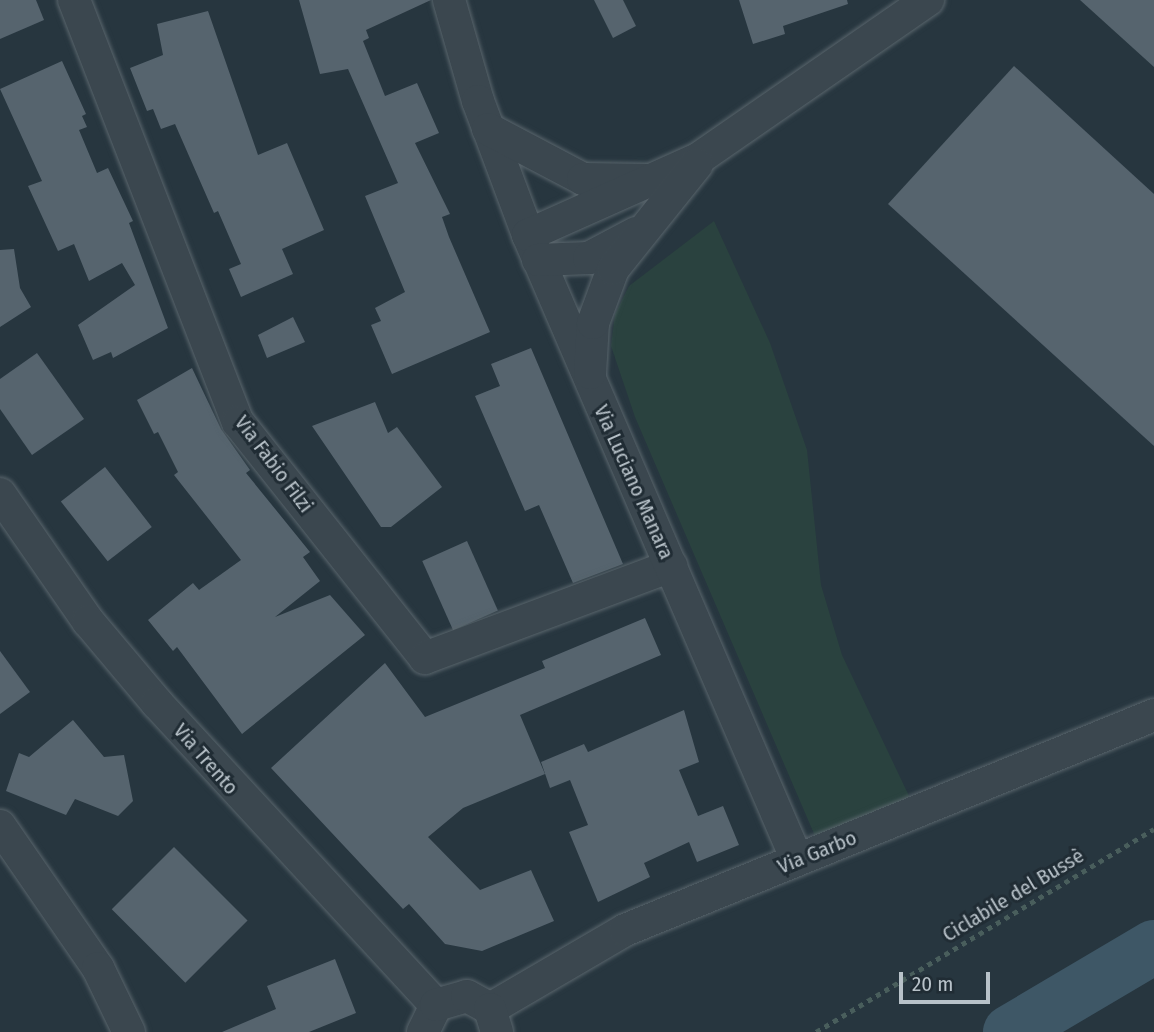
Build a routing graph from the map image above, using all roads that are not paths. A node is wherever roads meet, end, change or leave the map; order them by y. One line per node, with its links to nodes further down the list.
1 (74, 0): 12 (street, Via Fabio Filzi)
2 (430, 0): 5 (street, Via Luciano Manara)
3 (449, 0): 5 (street, Via Luciano Manara)
4 (928, 0): 6 (street)
5 (483, 115): 7 (street); 9 (street, Via Luciano Manara)
6 (705, 155): 7 (street); 8 (street)
7 (655, 180): 9 (street)
8 (646, 228): 9 (street); 10 (street)
9 (533, 247): 10 (street, Via Luciano Manara)
10 (589, 380): 12 (street, Via Luciano Manara)
11 (0, 494): 16 (street, Via Trento)
12 (671, 566): 15 (street, Via Luciano Manara)
13 (1154, 715): 15 (street, Via Garbo)
14 (0, 826): 18 (street)
15 (797, 860): 17 (street, Via Garbo)
16 (429, 1018): 17 (street)
17 (494, 1021)
18 (129, 1032)

